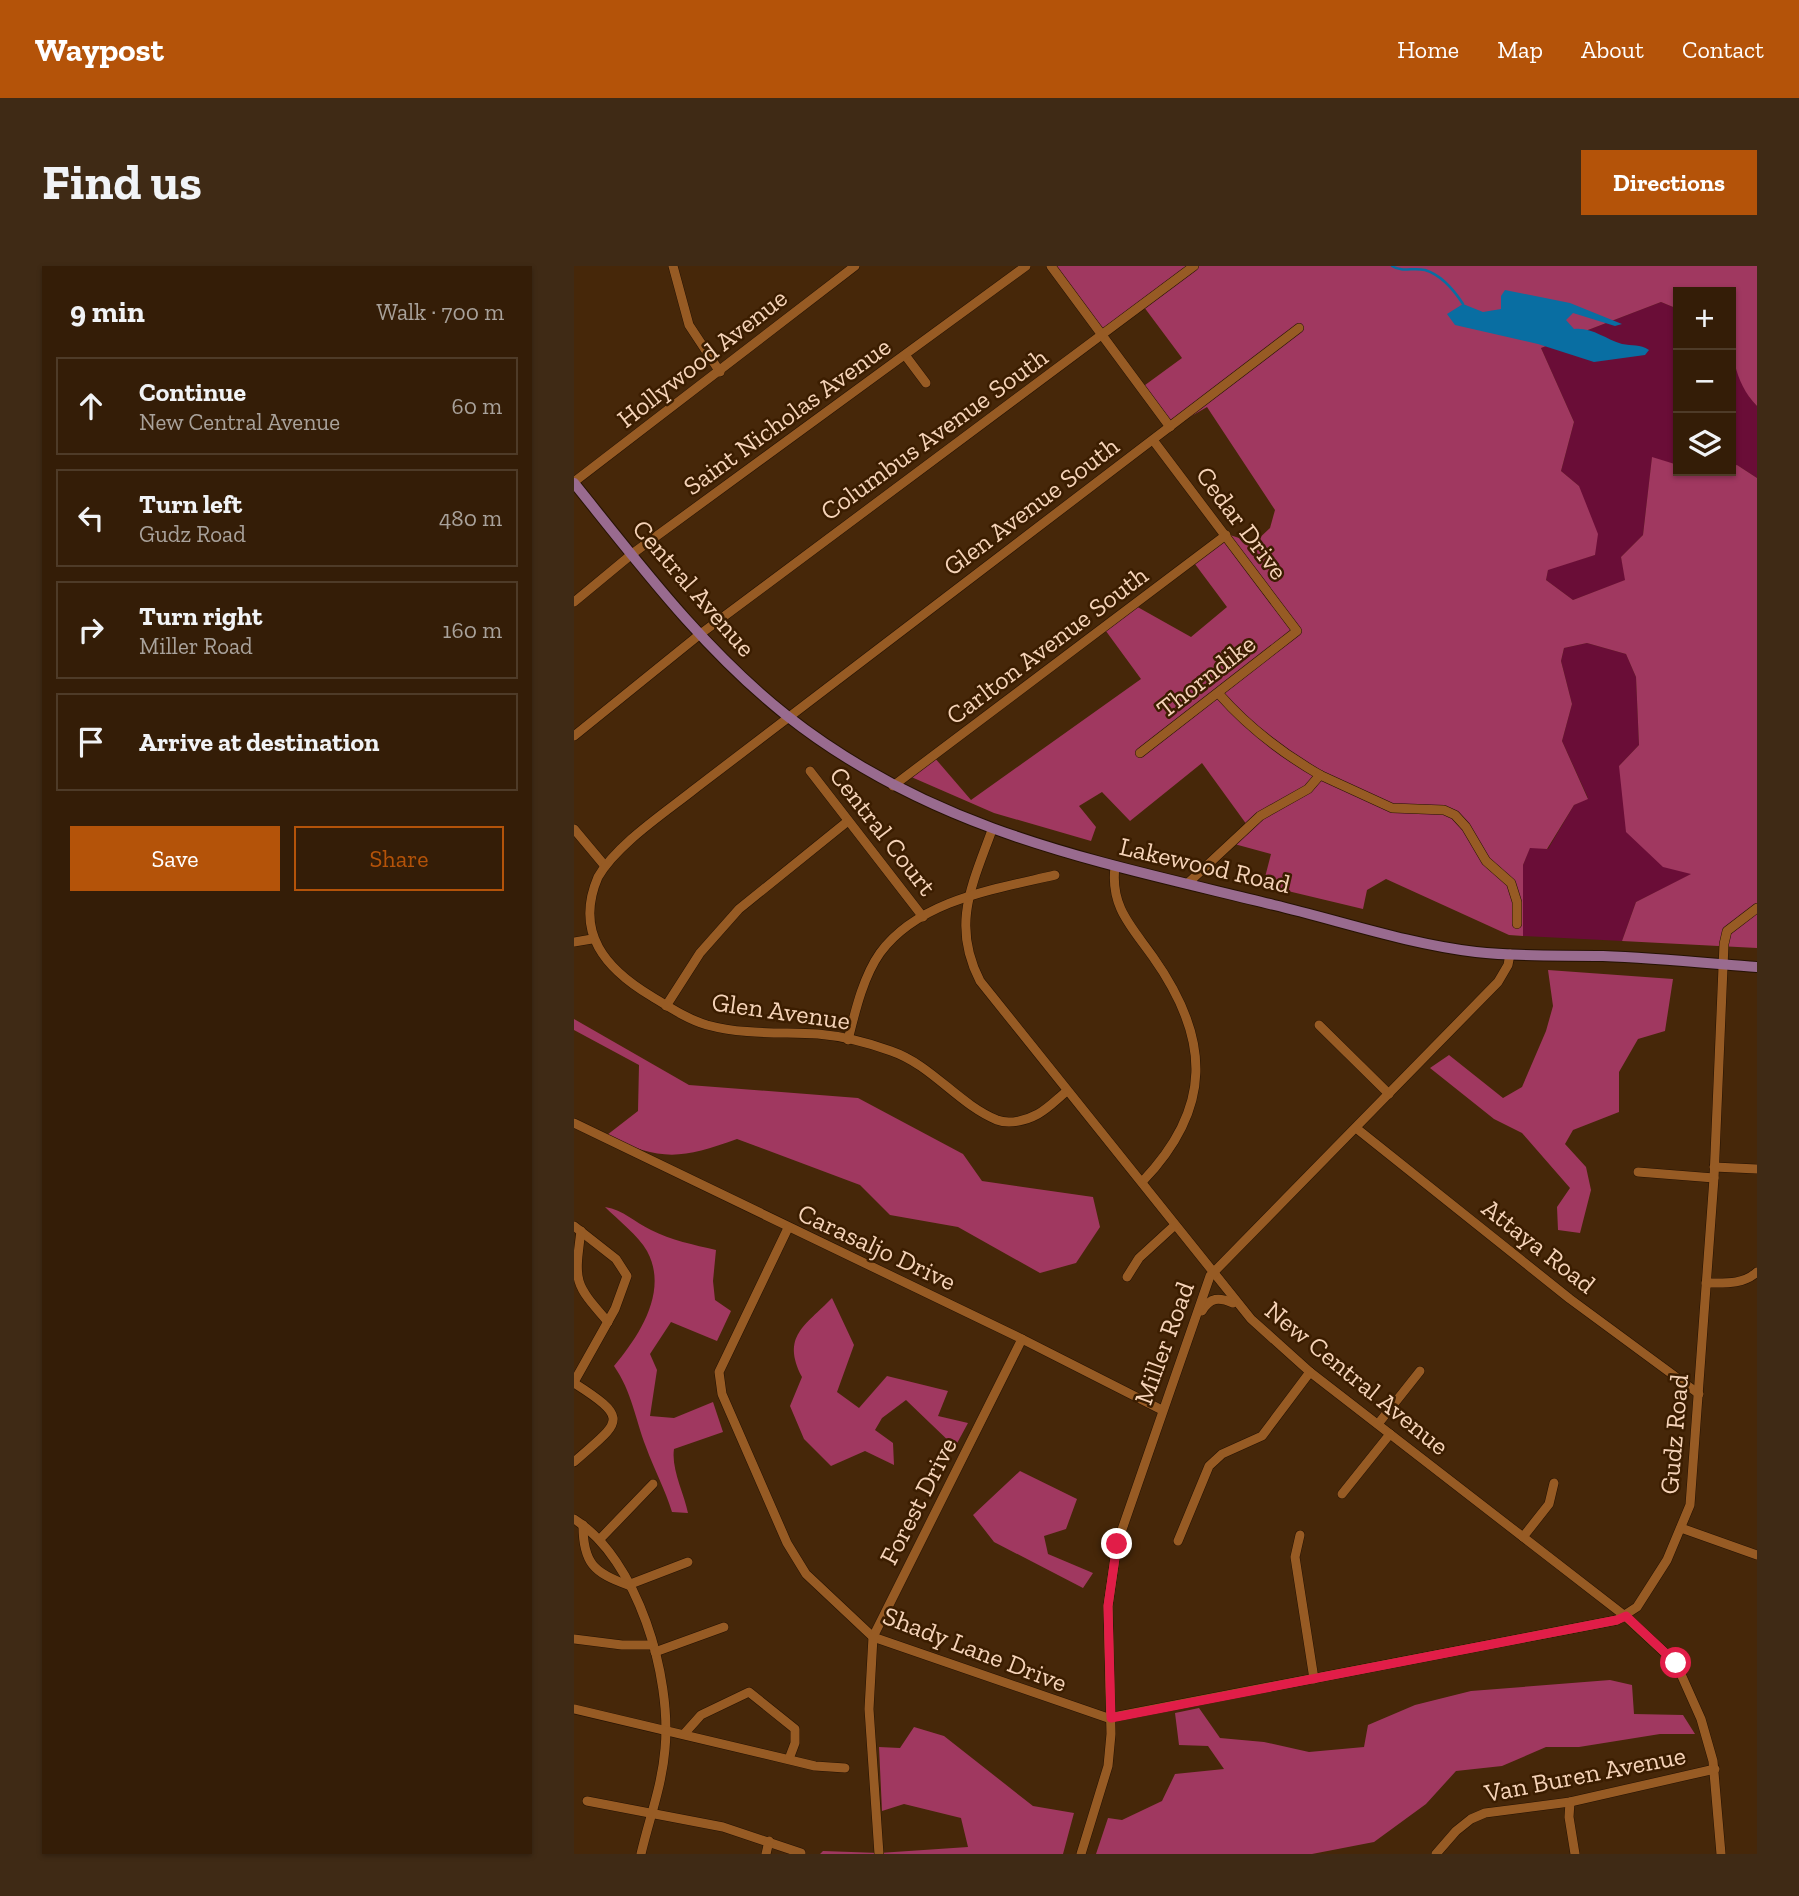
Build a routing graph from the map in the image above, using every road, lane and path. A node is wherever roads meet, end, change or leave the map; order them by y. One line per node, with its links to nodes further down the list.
1 (673, 266): 9 (street)
2 (855, 266): 9 (street, Hollywood Avenue)
3 (1026, 266): 8 (street, Saint Nicholas Avenue)
4 (1051, 266): 7 (street)
5 (1194, 266): 7 (street, Columbus Avenue South)
6 (1299, 328): 11 (street, Glen Avenue South)
7 (1103, 335): 11 (street); 18 (street, Columbus Avenue South)
8 (905, 355): 10 (street); 15 (street, Saint Nicholas Avenue)
9 (720, 372): 13 (street, Hollywood Avenue)
10 (926, 383)
11 (1170, 427): 12 (street, Glen Avenue South)
12 (1153, 440): 14 (street, Cedar Drive); 20 (street, Glen Avenue South)
13 (574, 482): 15 (main road, Central Avenue)
14 (1226, 535): 17 (street, Cedar Drive); 25 (street, Carlton Avenue South)
15 (632, 554): 16 (street, Saint Nicholas Avenue); 18 (main road, Central Avenue)
16 (574, 602)
17 (1297, 631): 19 (street, Thorndike)
18 (699, 635): 20 (main road, Central Avenue); 21 (street, Columbus Avenue South)
19 (1219, 694): 22 (street, Thorndike); 24 (street)
20 (787, 716): 25 (main road, Lakewood Road); 29 (street, Glen Avenue)
21 (574, 736)
22 (1140, 753)
23 (810, 771): 26 (street, Central Court)
24 (1320, 775): 32 (street); 36 (street)
25 (893, 786): 28 (main road, Lakewood Road)
26 (848, 821): 35 (street, Central Court); 42 (street)
27 (574, 828): 29 (street)
28 (992, 830): 30 (main road, Lakewood Road); 33 (street, New Central Avenue)
29 (606, 866): 37 (street, Glen Avenue)
30 (1115, 867): 32 (main road, Lakewood Road); 53 (street)
31 (1055, 875): 33 (street)
32 (1187, 884): 39 (main road, Lakewood Road)
33 (968, 897): 35 (street); 45 (street, New Central Avenue)
34 (1757, 908): 40 (street, Gudz Road)
35 (923, 917): 44 (street)
36 (1517, 924)
37 (592, 939): 38 (street); 42 (street, Glen Avenue)
38 (574, 942)
39 (1510, 954): 40 (main road, Lakewood Road); 46 (street, Miller Road)
40 (1724, 965): 41 (main road, Lakewood Road); 49 (street, Gudz Road)
41 (1757, 967)
42 (666, 1006): 44 (street, Glen Avenue)
43 (1319, 1025): 46 (street)
44 (848, 1040): 45 (street, Glen Avenue)
45 (1068, 1091): 53 (street, New Central Avenue)
46 (1389, 1094): 48 (street, Miller Road)
47 (574, 1124): 56 (street, Carasaljo Drive)
48 (1356, 1128): 58 (street, Miller Road); 68 (street, Attaya Road)
49 (1714, 1167): 50 (street); 52 (street, Gudz Road)
50 (1757, 1169)
51 (1638, 1172): 52 (street)
52 (1714, 1178): 60 (street, Gudz Road)
53 (1142, 1182): 54 (street, New Central Avenue)
54 (1175, 1225): 58 (street, New Central Avenue); 59 (street)
55 (578, 1228): 62 (street); 62 (street)
56 (788, 1228): 64 (street, Carasaljo Drive); 88 (street, Shady Lane Drive)
57 (1757, 1272): 60 (street)
58 (1212, 1273): 61 (street, New Central Avenue); 63 (street, Miller Road)
59 (1127, 1277)
60 (1706, 1283): 68 (street, Gudz Road)
61 (1238, 1305): 63 (street); 66 (street, New Central Avenue)
62 (608, 1322): 67 (street)
63 (1191, 1330): 69 (street, Miller Road)
64 (1022, 1339): 69 (street, Carasaljo Drive); 88 (street, Forest Drive)
65 (1420, 1371): 70 (street)
66 (1310, 1372): 70 (street, New Central Avenue); 82 (street)
67 (574, 1382): 72 (street)
68 (1699, 1394): 78 (street, Gudz Road)
69 (1162, 1410): 93 (street, Miller Road)
70 (1378, 1424): 71 (street, New Central Avenue)
71 (1390, 1434): 75 (street); 80 (street, New Central Avenue)
72 (574, 1462)
73 (1554, 1483): 80 (street)
74 (653, 1484): 81 (street)
75 (1342, 1494)
76 (574, 1519): 77 (street)
77 (583, 1525): 81 (street); 85 (street)
78 (1681, 1528): 83 (street); 86 (street, Gudz Road)
79 (1300, 1535): 91 (street)
80 (1523, 1537): 86 (street, New Central Avenue)
81 (601, 1538): 85 (street)
82 (1178, 1541)
83 (1757, 1555)
84 (688, 1562): 85 (street)
85 (628, 1585): 90 (street)
86 (1626, 1616): 91 (street); 98 (street, New Central Avenue)
87 (724, 1627): 90 (street)
88 (873, 1637): 93 (street, Shady Lane Drive); 106 (street, Forest Drive)
89 (574, 1639): 90 (street)
90 (654, 1648): 94 (street)
91 (1314, 1679): 93 (street)
92 (574, 1709): 94 (street)
93 (1111, 1718): 107 (street, Miller Road)
94 (666, 1730): 95 (street); 101 (street)
95 (684, 1734): 96 (street); 96 (street)
96 (789, 1759): 97 (street)
97 (845, 1768)
98 (1715, 1769): 100 (street, Van Buren Avenue); 110 (street, New Central Avenue)
99 (587, 1801): 101 (street)
100 (1570, 1802): 108 (street, Van Buren Avenue); 109 (street)
101 (652, 1815): 102 (street); 104 (street)
102 (769, 1841): 103 (street); 105 (street)
103 (801, 1853)
104 (641, 1854)
105 (766, 1854)
106 (879, 1854)
107 (1081, 1854)
108 (1436, 1854)
109 (1574, 1854)
110 (1720, 1854)

